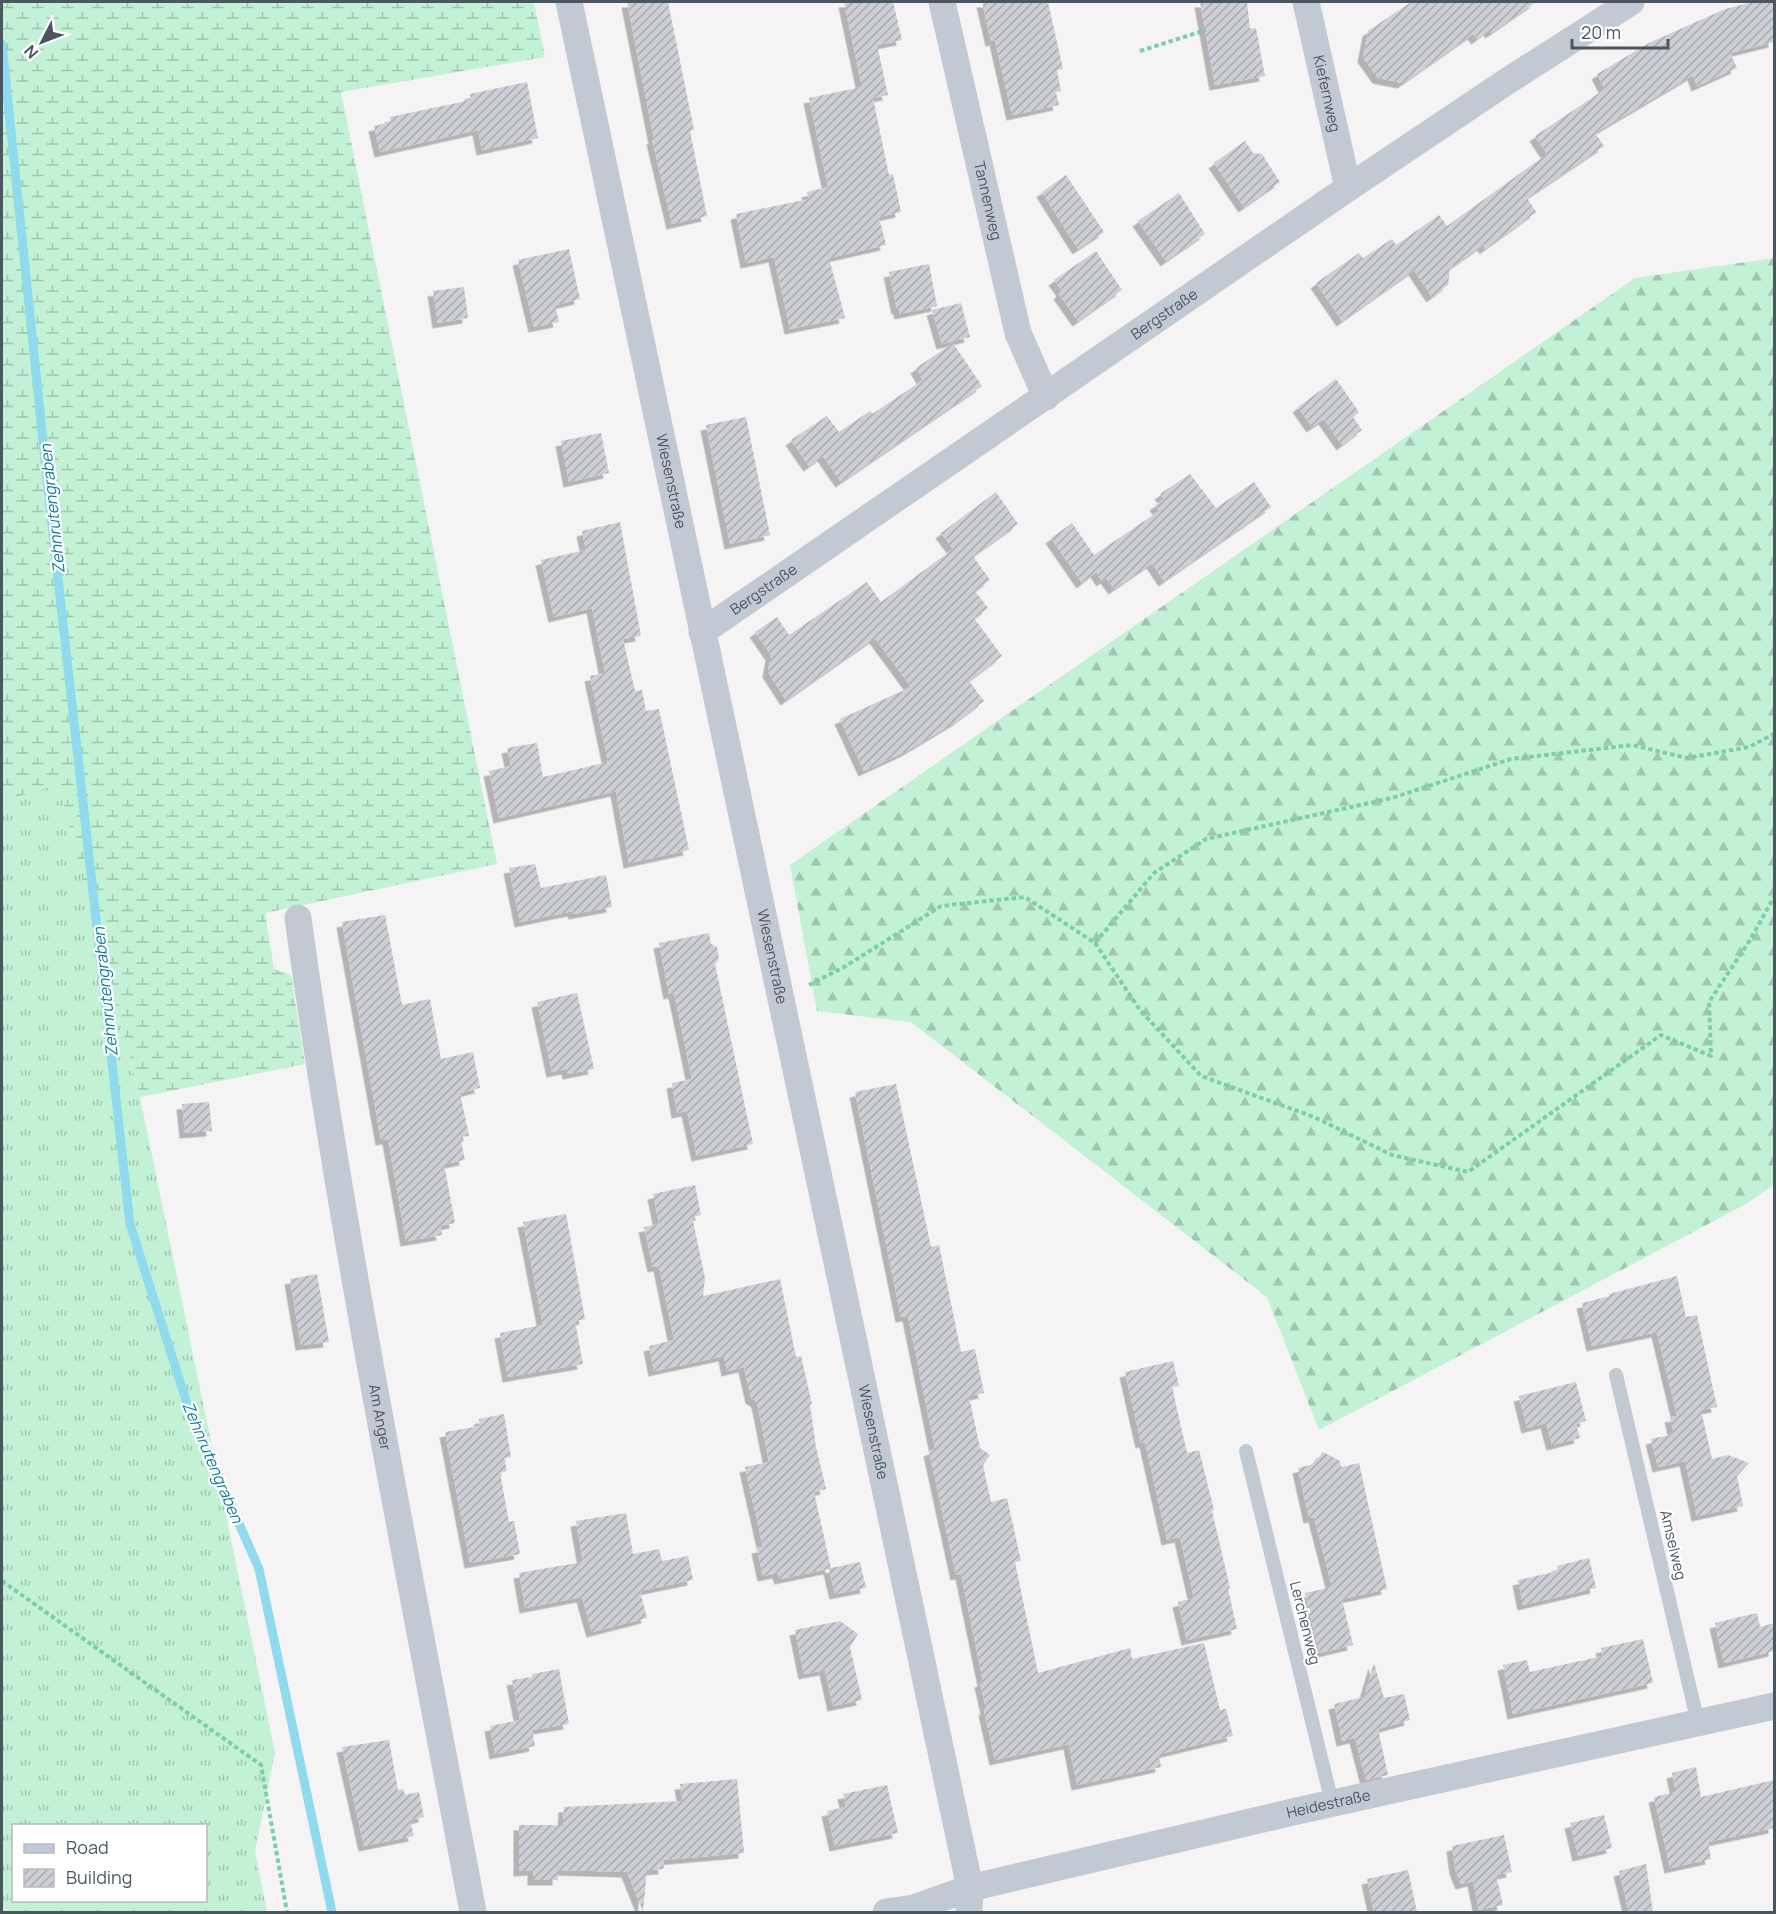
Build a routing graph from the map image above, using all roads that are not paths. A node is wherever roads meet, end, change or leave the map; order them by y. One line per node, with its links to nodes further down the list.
1 (569, 2): 7 (street, Wiesenstraße)
2 (942, 2): 6 (street, Tannenweg)
3 (1306, 2): 5 (street, Kiefernweg)
4 (1630, 2): 5 (street, Bergstraße)
5 (1348, 188): 6 (street, Bergstraße)
6 (1046, 397): 7 (street, Bergstraße)
7 (702, 632): 14 (street, Wiesenstraße)
8 (298, 918): 15 (street, Am Anger)
9 (1616, 1375): 12 (lane, Amselweg)
10 (1246, 1451): 13 (lane, Lerchenweg)
11 (1774, 1706): 12 (street, Heidestraße)
12 (1698, 1723): 13 (street, Heidestraße)
13 (1332, 1803): 14 (street, Heidestraße)
14 (970, 1900): 16 (street, Heidestraße)
15 (473, 1912)
16 (886, 1912)

